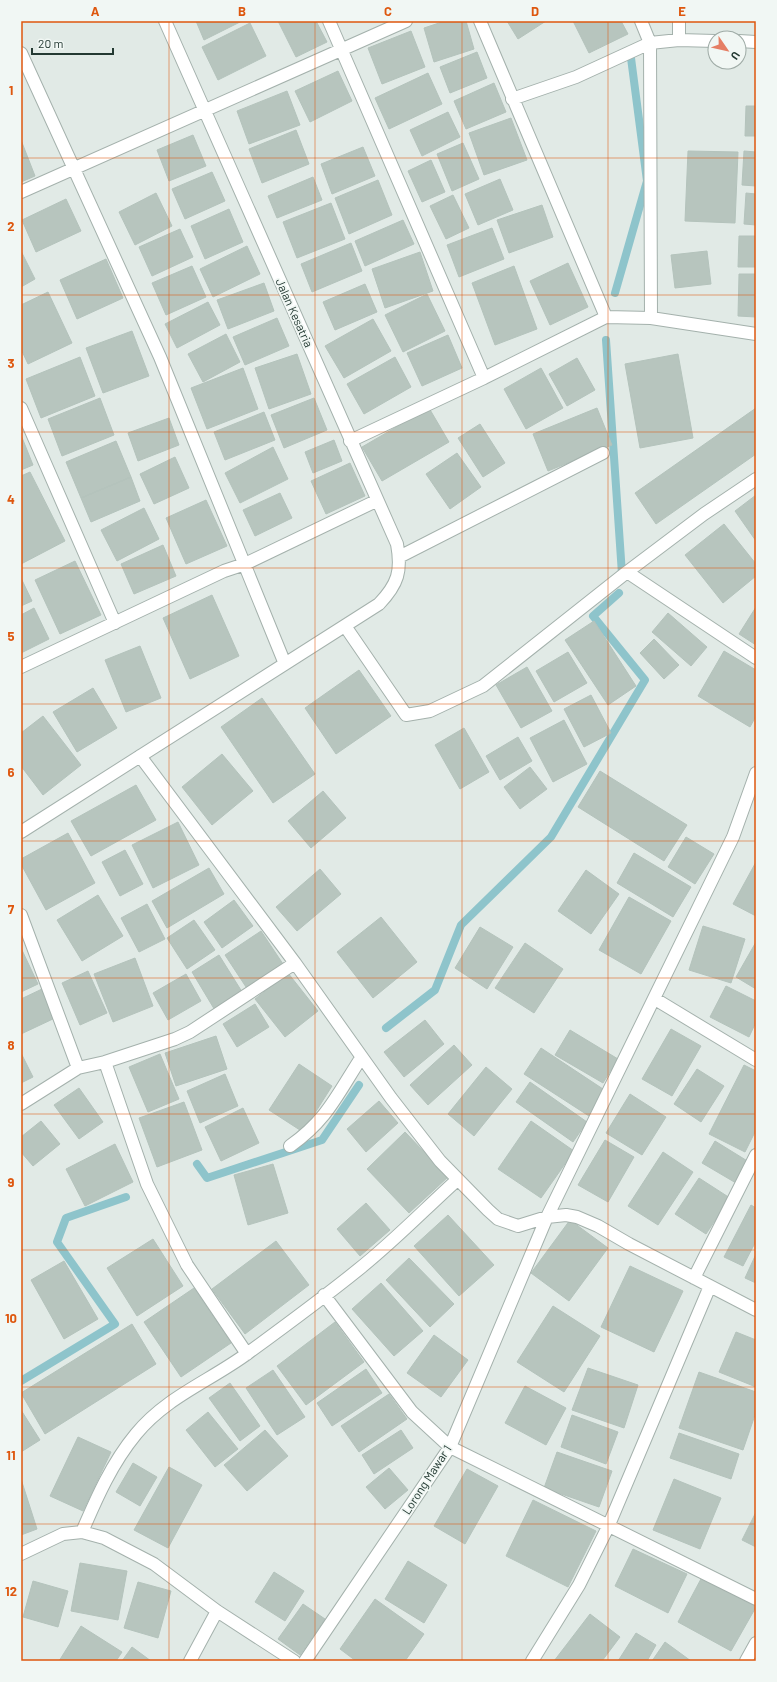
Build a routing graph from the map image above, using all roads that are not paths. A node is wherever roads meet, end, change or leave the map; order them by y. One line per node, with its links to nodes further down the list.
1 (165, 21): 13 (street, Jalan Kesatria)
2 (329, 21): 10 (street)
3 (406, 21): 10 (street)
4 (480, 21): 12 (street)
5 (641, 21): 9 (street)
6 (679, 21): 7 (street)
7 (679, 40): 8 (street); 9 (street)
8 (707, 41)
9 (650, 43): 12 (street); 17 (street)
10 (342, 50): 13 (street); 19 (street)
11 (21, 53): 14 (street)
12 (512, 99): 16 (street)
13 (204, 110): 14 (street); 21 (street, Jalan Kesatria)
14 (75, 168): 15 (street); 26 (street)
15 (21, 192)
16 (606, 317): 17 (street); 19 (street)
17 (651, 318): 18 (street)
18 (756, 334)
19 (484, 378): 21 (street)
20 (21, 408): 28 (street)
21 (350, 441): 24 (street, Jalan Kesatria)
22 (603, 453): 25 (street)
23 (756, 479): 27 (street)
24 (376, 501): 25 (street, Jalan Kesatria); 26 (street)
25 (400, 557): 29 (street, Jalan Kesatria)
26 (246, 564): 28 (street); 31 (street)
27 (627, 572): 29 (street); 30 (street)
28 (115, 623): 32 (street)
29 (345, 626): 31 (street, Jalan Kesatria)
30 (756, 658)
31 (285, 664): 33 (street, Jalan Kesatria)
32 (21, 667)
33 (140, 756): 35 (street, Jalan Kesatria); 37 (street)
34 (756, 774): 38 (street, Lorong Mawar 1)
35 (21, 832)
36 (21, 915): 42 (street)
37 (295, 963): 39 (street); 41 (street)
38 (654, 999): 40 (street); 47 (street, Lorong Mawar 1)
39 (360, 1058): 44 (street); 46 (street)
40 (756, 1060)
41 (105, 1062): 42 (street); 52 (street)
42 (78, 1068): 43 (street)
43 (21, 1104)
44 (290, 1146)
45 (756, 1155): 48 (street)
46 (457, 1180): 47 (street); 50 (street)
47 (547, 1217): 48 (street); 53 (street, Lorong Mawar 1)
48 (694, 1278): 49 (street)
49 (710, 1286): 51 (street); 54 (street)
50 (324, 1295): 52 (street); 53 (street)
51 (756, 1310)
52 (247, 1354): 55 (street)
53 (450, 1447): 54 (street); 62 (street, Lorong Mawar 1)
54 (608, 1526): 57 (street); 63 (street)
55 (82, 1532): 56 (street); 58 (street)
56 (21, 1554)
57 (756, 1600)
58 (217, 1611): 60 (street); 61 (street)
59 (756, 1644): 64 (street)
60 (190, 1661)
61 (294, 1661)
62 (305, 1661)
63 (532, 1661)
64 (746, 1661)

